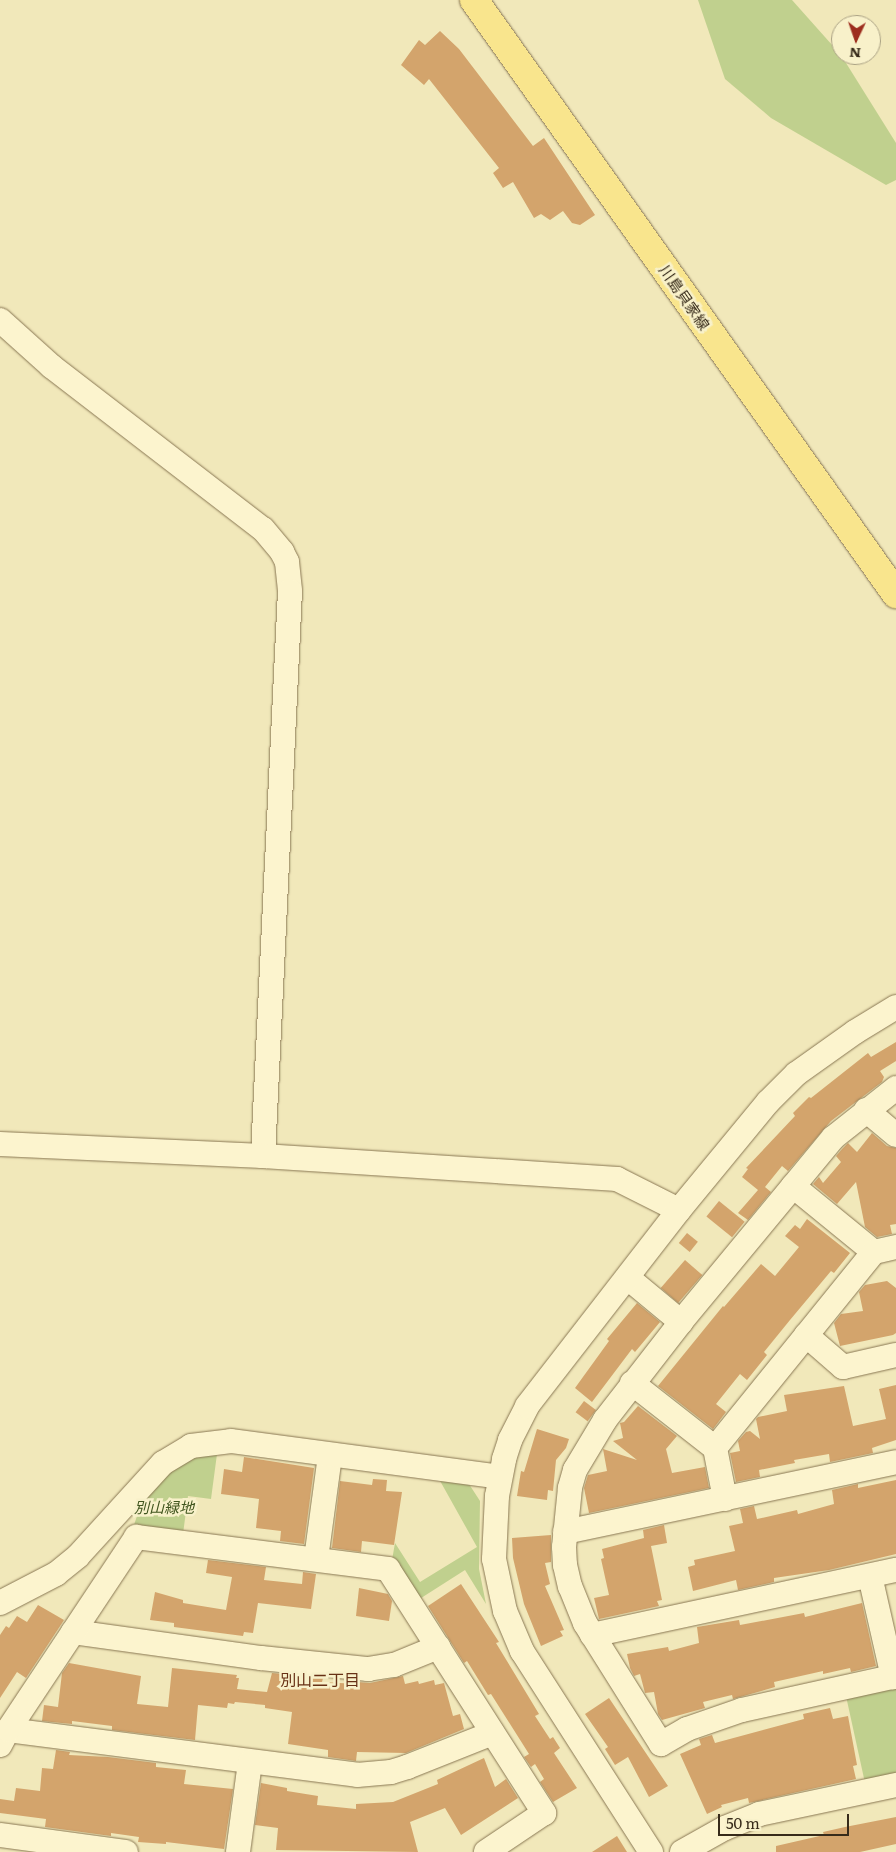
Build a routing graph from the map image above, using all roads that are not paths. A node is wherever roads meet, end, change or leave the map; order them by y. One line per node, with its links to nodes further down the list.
1 (474, 0): 3 (main road, 川島貝家線)
2 (0, 320): 9 (street)
3 (896, 594)
4 (896, 1007): 11 (street)
5 (896, 1088): 6 (street)
6 (866, 1110): 7 (street); 10 (street)
7 (896, 1135)
8 (0, 1144): 9 (street)
9 (263, 1156): 11 (street)
10 (793, 1186): 12 (street); 14 (street)
11 (679, 1210): 13 (street)
12 (885, 1250): 15 (street)
13 (628, 1278): 14 (street); 21 (street)
14 (681, 1322): 17 (street)
15 (806, 1336): 16 (street); 18 (street)
16 (896, 1356)
17 (632, 1383): 18 (street); 23 (street)
18 (715, 1448): 22 (street)
19 (330, 1455): 21 (street); 24 (street); 27 (street)
20 (896, 1462): 22 (street)
21 (500, 1477): 40 (street)
22 (725, 1499): 23 (street)
23 (565, 1532): 29 (street)
24 (316, 1559): 28 (street); 30 (street)
25 (896, 1570): 26 (street)
26 (870, 1576): 29 (street); 31 (street)
27 (0, 1603)
28 (73, 1632): 30 (street); 33 (street)
29 (592, 1635): 31 (street)
30 (438, 1646): 32 (street)
31 (894, 1677)
32 (493, 1733): 34 (street); 39 (street)
33 (4, 1737): 34 (street)
34 (250, 1762): 38 (street)
35 (896, 1785): 41 (street)
36 (0, 1836): 37 (street)
37 (126, 1852)
38 (238, 1852)
39 (486, 1852)
40 (651, 1852)
41 (682, 1852)

